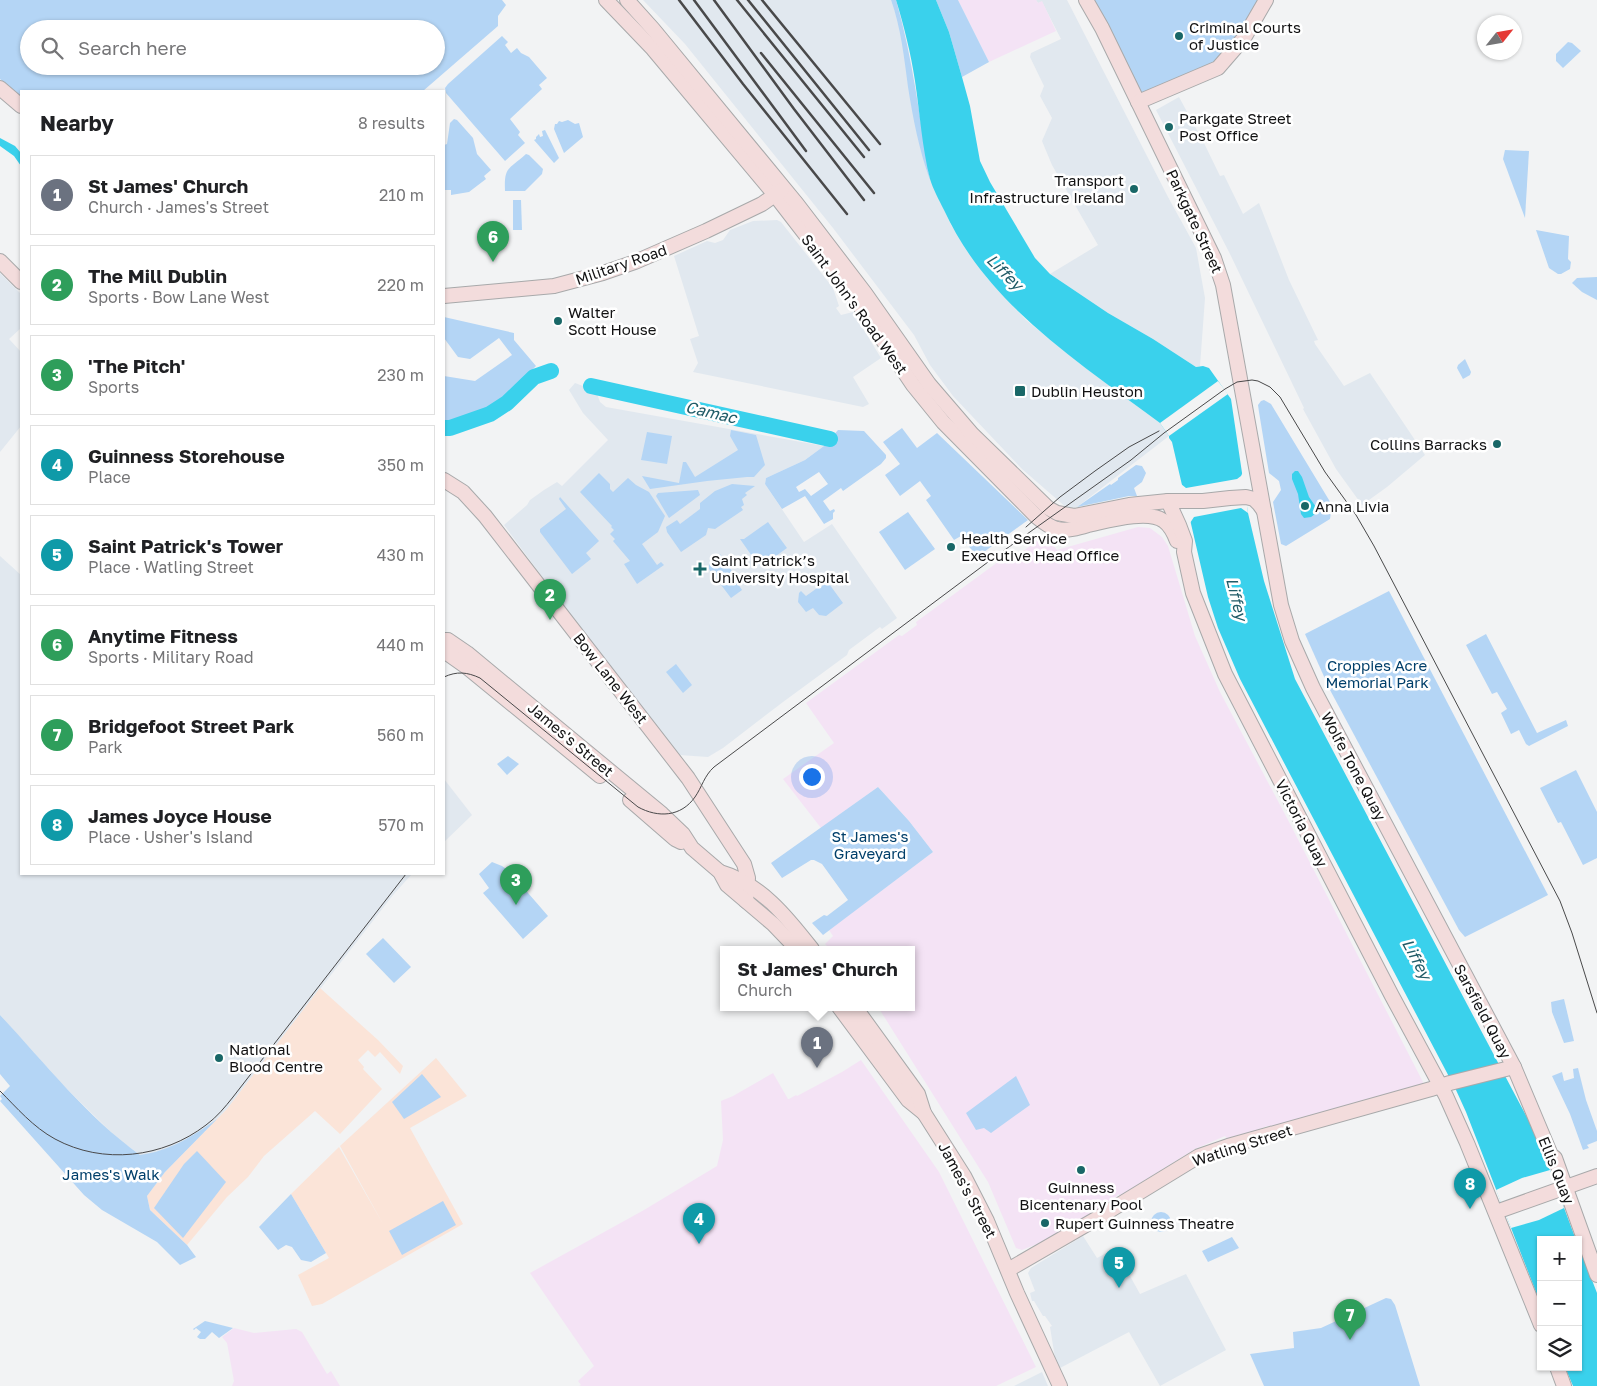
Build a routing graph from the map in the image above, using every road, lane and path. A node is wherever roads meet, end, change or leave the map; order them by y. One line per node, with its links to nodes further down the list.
1 (606, 0): 8 (main road, Saint John's Road West)
2 (627, 0): 8 (main road, Saint John's Road West)
3 (1266, 0): 6 (main road)
4 (1089, 3): 6 (main road, Parkgate Street)
5 (0, 88): 7 (main road)
6 (1138, 102): 12 (main road, Parkgate Street)
7 (20, 105)
8 (780, 192): 11 (main road, Military Road); 16 (main road, Saint John's Road West); 19 (main road, Saint John's Road West)
9 (0, 261): 10 (main road)
10 (20, 281)
11 (445, 296)
12 (1240, 376): 13 (main road, Wolfe Tone Quay)
13 (1253, 455): 15 (main road, Wolfe Tone Quay); 18 (main road, Wolfe Tone Quay)
14 (445, 481): 26 (main road, Bow Lane West)
15 (1230, 498): 17 (main road, Saint John's Road West); 18 (main road)
16 (1168, 501): 17 (main road, Saint John's Road West); 20 (main road, Victoria Quay)
17 (1186, 505): 20 (main road)
18 (1264, 512): 30 (main road, Wolfe Tone Quay)
19 (1144, 516): 21 (main road, Victoria Quay)
20 (1180, 525): 21 (main road, Victoria Quay)
21 (1184, 552): 34 (main road, Victoria Quay)
22 (445, 640): 24 (main road, James's Street)
23 (445, 652): 24 (main road, James's Street)
24 (691, 846): 25 (main road, James's Street)
25 (720, 872): 26 (main road, James's Street); 27 (main road, James's Street)
26 (747, 885): 27 (main road); 29 (main road, James's Street)
27 (746, 901): 28 (main road, James's Street)
28 (794, 946)
29 (810, 946)
30 (1453, 954): 33 (main road, Sarsfield Quay)
31 (842, 1011): 35 (main road, James's Street)
32 (858, 1011): 35 (main road, James's Street)
33 (1508, 1068): 34 (main road, Watling Street); 37 (main road, Ellis Quay)
34 (1446, 1084): 38 (main road, Victoria Quay); 39 (main road, Watling Street)
35 (924, 1113): 39 (main road, James's Street)
36 (1597, 1176): 37 (main road)
37 (1561, 1187): 38 (main road); 40 (main road, Ellis Quay)
38 (1499, 1211): 41 (main road, Victoria Quay)
39 (1008, 1270): 43 (main road, James's Street)
40 (1597, 1275)
41 (1537, 1314)
42 (1558, 1371): 44 (main road)
43 (1060, 1386)
44 (1564, 1386)

